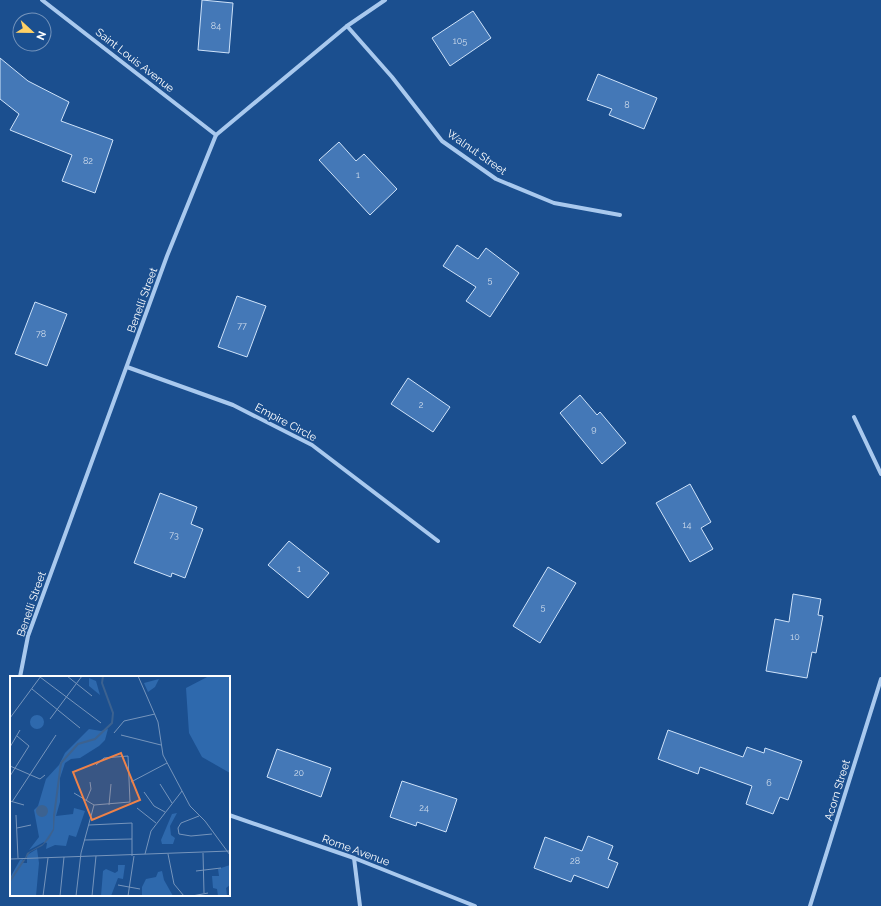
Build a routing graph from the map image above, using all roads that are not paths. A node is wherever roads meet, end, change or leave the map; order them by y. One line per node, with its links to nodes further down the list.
1 (42, 0): 4 (street, Saint Louis Avenue)
2 (385, 0): 3 (street, Benelli Street)
3 (347, 26): 4 (street, Benelli Street); 5 (street, Walnut Street)
4 (216, 135): 6 (street, Benelli Street)
5 (620, 215)
6 (127, 367): 9 (street, Empire Circle); 10 (street, Benelli Street)
7 (854, 417): 8 (street)
8 (881, 474)
9 (438, 541)
10 (20, 676)
11 (881, 679): 16 (street, Acorn Street)
12 (230, 815): 13 (street, Rome Avenue)
13 (354, 858): 14 (street); 15 (street, Rome Avenue)
14 (360, 906)
15 (475, 906)
16 (810, 906)

